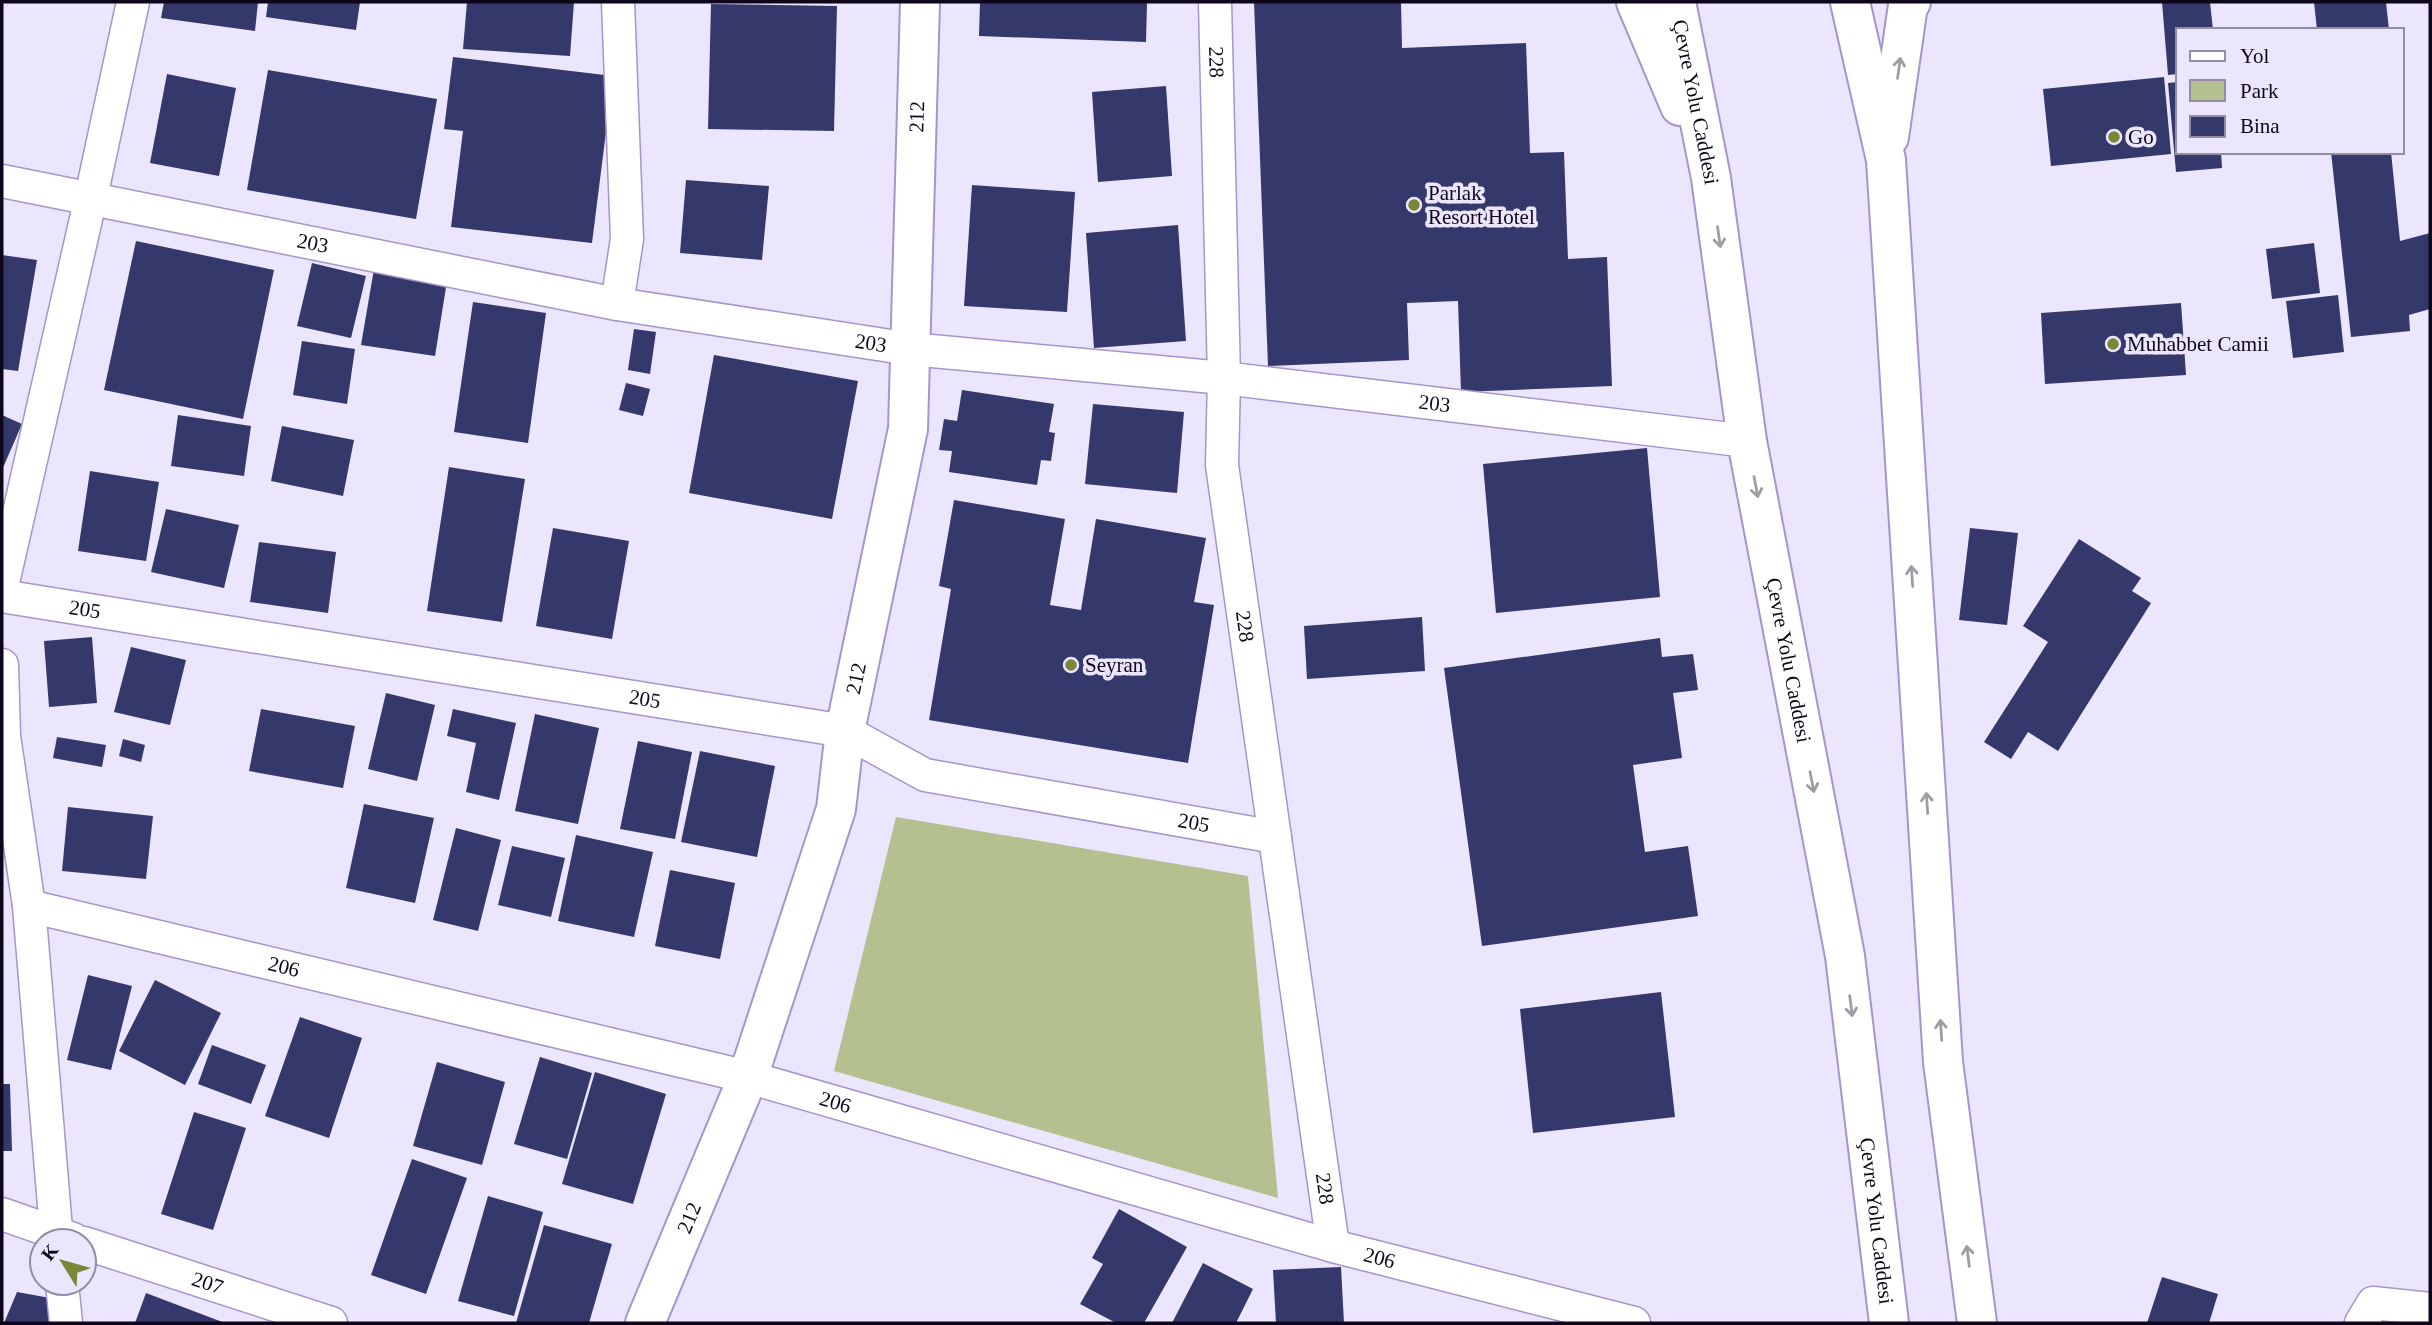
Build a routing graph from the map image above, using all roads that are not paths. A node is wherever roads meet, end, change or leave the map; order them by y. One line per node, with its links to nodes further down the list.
1 (133, 2): 12 (street)
2 (618, 2): 13 (street)
3 (920, 2): 14 (main road, 212)
4 (1215, 2): 15 (street, 228)
5 (1636, 2): 10 (main road)
6 (1676, 2): 10 (main road, Çevre Yolu Caddesi)
7 (1850, 2): 9 (main road)
8 (1910, 2): 9 (main road, one-way to 8)
9 (1886, 160): 36 (main road, one-way to 9)
10 (1711, 178): 16 (main road, Çevre Yolu Caddesi, one-way to 16)
11 (2, 181): 12 (street, 203)
12 (91, 197): 13 (street, 203); 17 (street)
13 (617, 304): 14 (street, 203)
14 (910, 349): 15 (street, 203); 20 (main road, 212)
15 (1224, 378): 16 (street, 203); 21 (street, 228)
16 (1747, 441): 35 (main road, Çevre Yolu Caddesi, one-way to 35)
17 (2, 587)
18 (2, 596): 20 (street, 205)
19 (2, 665): 22 (street)
20 (845, 731): 21 (street, 205); 23 (main road, 212)
21 (1275, 837): 27 (street, 228)
22 (29, 906): 23 (street, 206); 26 (street)
23 (748, 1077): 27 (street, 206); 33 (main road, 212)
24 (2, 1214): 25 (street, 207)
25 (37, 1227)
26 (68, 1227)
27 (1333, 1247): 34 (street, 206)
28 (98, 1248): 32 (street, 207)
29 (63, 1297): 31 (street)
30 (2430, 1309): 37 (street)
31 (66, 1323)
32 (331, 1323)
33 (645, 1323)
34 (1634, 1323)
35 (1889, 1323)
36 (1977, 1323)
37 (2361, 1323)

